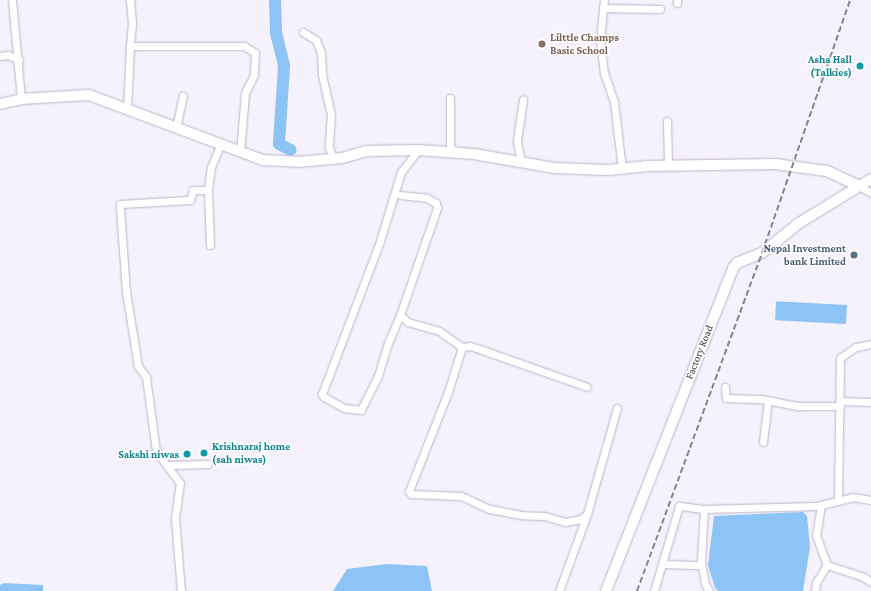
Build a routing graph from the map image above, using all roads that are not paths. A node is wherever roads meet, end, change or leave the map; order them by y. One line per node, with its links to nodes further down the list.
1 (12, 0): 8 (street)
2 (130, 0): 6 (street)
3 (603, 4): 4 (street); 24 (street)
4 (660, 9)
5 (302, 32): 21 (street)
6 (130, 46): 14 (street); 19 (street)
7 (0, 56): 8 (street)
8 (19, 60): 11 (street)
9 (183, 96): 16 (street)
10 (450, 98): 20 (street)
11 (21, 99): 13 (main road); 14 (main road)
12 (523, 99): 22 (street)
13 (0, 104)
14 (127, 109): 16 (main road)
15 (667, 121): 23 (street)
16 (176, 128): 17 (main road)
17 (220, 146): 19 (main road); 27 (street)
18 (418, 150): 20 (main road); 21 (main road); 31 (street)
19 (240, 152): 21 (main road)
20 (458, 153): 22 (main road)
21 (333, 159)
22 (521, 162): 24 (main road)
23 (668, 165): 24 (main road); 26 (main road)
24 (622, 169)
25 (871, 179): 26 (main road, Factory Road)
26 (859, 186): 28 (street); 54 (main road, Factory Road)
27 (208, 190): 30 (street); 42 (street)
28 (871, 193)
29 (400, 195): 31 (street)
30 (210, 245)
31 (400, 315): 33 (street)
32 (871, 344): 38 (street)
33 (462, 347): 34 (street); 47 (street)
34 (588, 387)
35 (725, 387): 36 (street)
36 (768, 400): 38 (street); 40 (street)
37 (871, 402): 38 (street)
38 (840, 404): 44 (street)
39 (617, 408): 47 (street)
40 (763, 442)
41 (208, 464): 42 (street)
42 (167, 465): 52 (street)
43 (871, 500): 44 (street)
44 (838, 501): 45 (street)
45 (821, 505): 46 (street); 50 (street)
46 (704, 509): 48 (street); 49 (street)
47 (587, 514): 53 (street)
48 (663, 564): 49 (street); 55 (street)
49 (701, 565): 56 (street)
50 (827, 565): 51 (street); 57 (street)
51 (871, 582)
52 (181, 591)
53 (559, 591)
54 (606, 591)
55 (654, 591)
56 (709, 591)
57 (815, 591)

